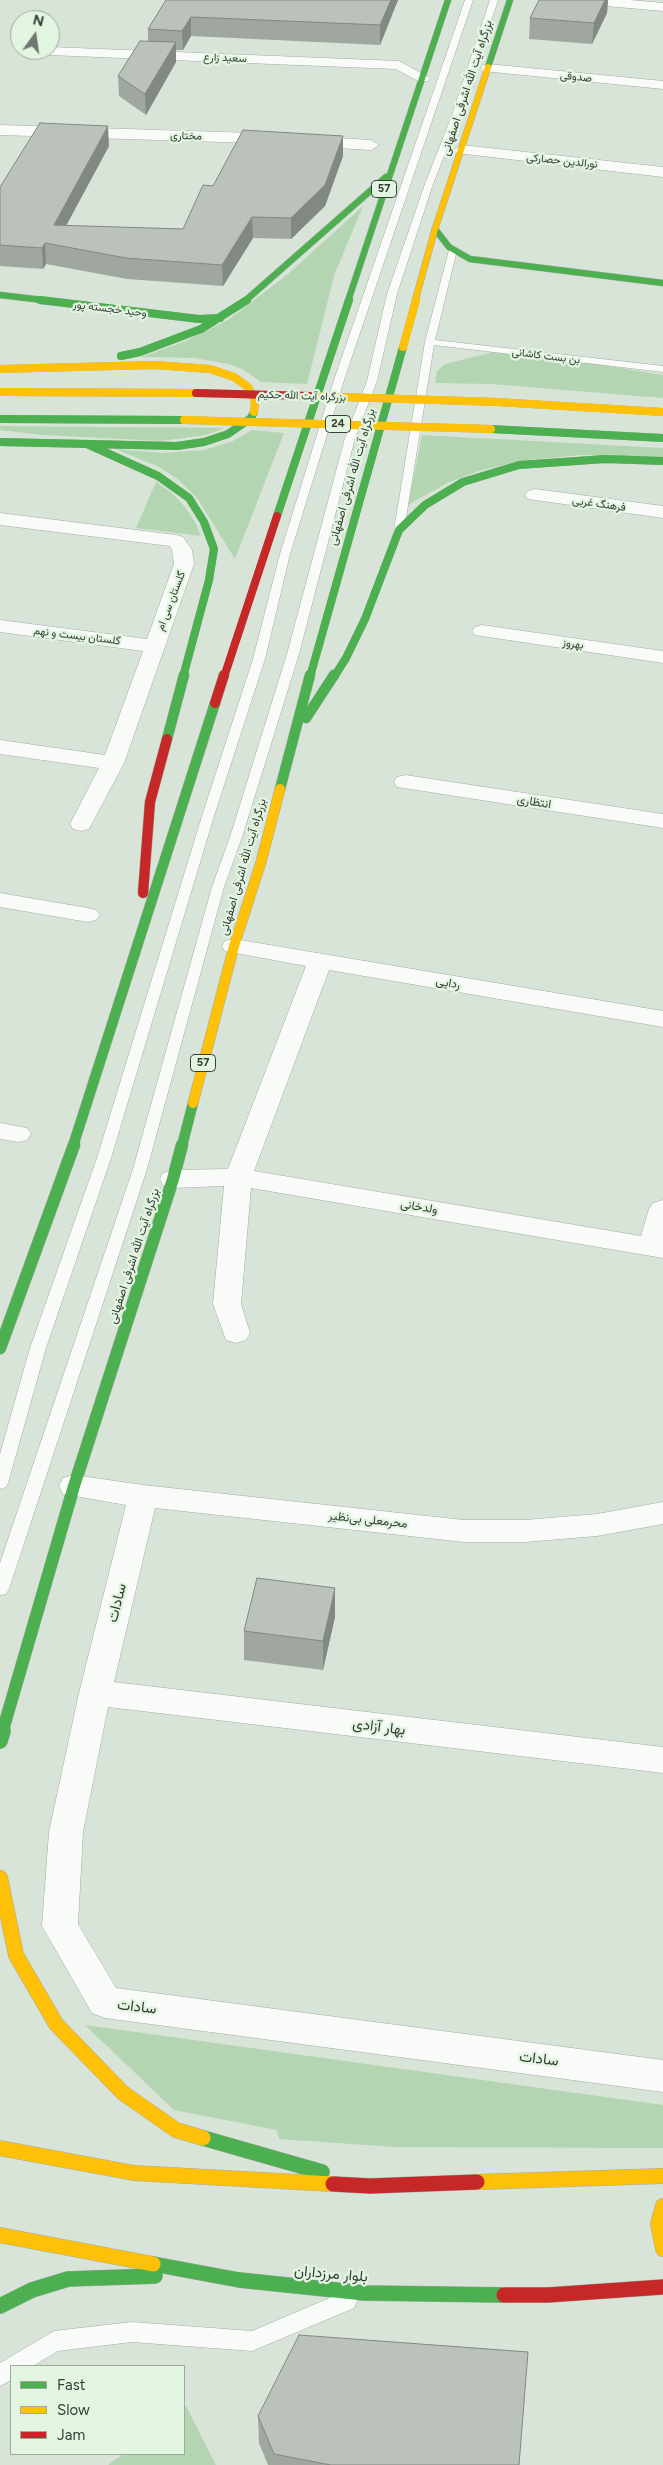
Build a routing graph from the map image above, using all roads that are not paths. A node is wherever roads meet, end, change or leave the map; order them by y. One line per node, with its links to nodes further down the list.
1 (448, 0): 9 (main road, 57)
2 (469, 0): 60 (lane)
3 (494, 0): 64 (lane)
4 (510, 0): 8 (main road, بزرگراه آیت الله اشرفی اصفهانی / 57)
5 (583, 0): 6 (street)
6 (663, 7)
7 (60, 52): 9 (street, سعید زارع)
8 (488, 68): 10 (street, صدوقی); 13 (main road, بزرگراه آیت الله اشرفی اصفهانی / 57)
9 (423, 78): 15 (main road, 57)
10 (663, 85)
11 (0, 130): 12 (street, مختاری)
12 (371, 146)
13 (462, 150): 14 (street, نورالدین حصارکی); 16 (main road, بزرگراه آیت الله اشرفی اصفهانی / 57)
14 (663, 172)
15 (388, 176): 20 (main road); 48 (main road, 57)
16 (435, 229): 17 (main road); 40 (main road, بزرگراه آیت الله اشرفی اصفهانی / 57)
17 (453, 250): 18 (main road); 21 (lane)
18 (663, 282)
19 (0, 295): 20 (main road, وحید خجسته پور)
20 (220, 318): 22 (main road)
21 (430, 342): 24 (lane, بن بست کاشانی); 35 (lane)
22 (66, 368): 23 (main road); 30 (main road)
23 (0, 369)
24 (663, 369)
25 (0, 392): 26 (main road, بزرگراه آیت الله حکیم / 24, bridge)
26 (663, 412)
27 (0, 419): 28 (main road, 24, bridge)
28 (663, 438)
29 (0, 442): 30 (main road)
30 (87, 444): 48 (main road)
31 (663, 461): 35 (main road)
32 (536, 495): 33 (street, فرهنگ غربی)
33 (663, 512)
34 (0, 520): 38 (street, گلستان سی ام)
35 (399, 530): 40 (main road)
36 (0, 626): 38 (street, گلستان بیست و نهم)
37 (482, 631): 39 (street, بهروز)
38 (154, 646): 42 (street, گلستان سی ام)
39 (663, 656)
40 (294, 736): 49 (main road, بزرگراه آیت الله اشرفی اصفهانی / 57)
41 (0, 747): 42 (street)
42 (113, 763): 45 (street, گلستان سی ام)
43 (405, 782): 44 (street, انتظاری)
44 (663, 821)
45 (81, 824)
46 (0, 900): 47 (street)
47 (88, 915)
48 (139, 936): 56 (main road, 57)
49 (234, 946): 50 (street, ردایی); 53 (main road, بزرگراه آیت الله اشرفی اصفهانی / 57)
50 (320, 961): 51 (street, ردایی); 52 (street)
51 (663, 1019)
52 (238, 1176): 53 (street, ولدخانی); 55 (street, ولدخانی); 57 (street)
53 (173, 1178): 61 (main road, بزرگراه آیت الله اشرفی اصفهانی / 57)
54 (663, 1209): 55 (street)
55 (657, 1248)
56 (12, 1315): 58 (main road); 59 (main road, 57)
57 (236, 1333)
58 (0, 1334)
59 (0, 1348)
60 (0, 1483)
61 (74, 1486): 62 (street, محرمعلی بی‌نظیر); 66 (main road, بزرگراه آیت الله اشرفی اصفهانی / 57)
62 (143, 1496): 63 (street, محرمعلی بی‌نظیر); 65 (street, سادات)
63 (663, 1513)
64 (0, 1589)
65 (95, 1693): 67 (street, بهار آزادی); 69 (street, سادات)
66 (0, 1741)
67 (663, 1760)
68 (0, 1878): 72 (main road)
69 (663, 2076)
70 (0, 2148): 72 (main road)
71 (663, 2176): 72 (main road)
72 (370, 2186)
73 (663, 2206): 75 (main road)
74 (0, 2235): 76 (main road, بلوار مرزداران)
75 (663, 2250)
76 (239, 2280): 78 (main road, بلوار مرزداران); 79 (main road)
77 (663, 2287): 78 (main road, بلوار مرزداران)
78 (364, 2293): 80 (lane)
79 (0, 2306)
80 (16, 2365)

